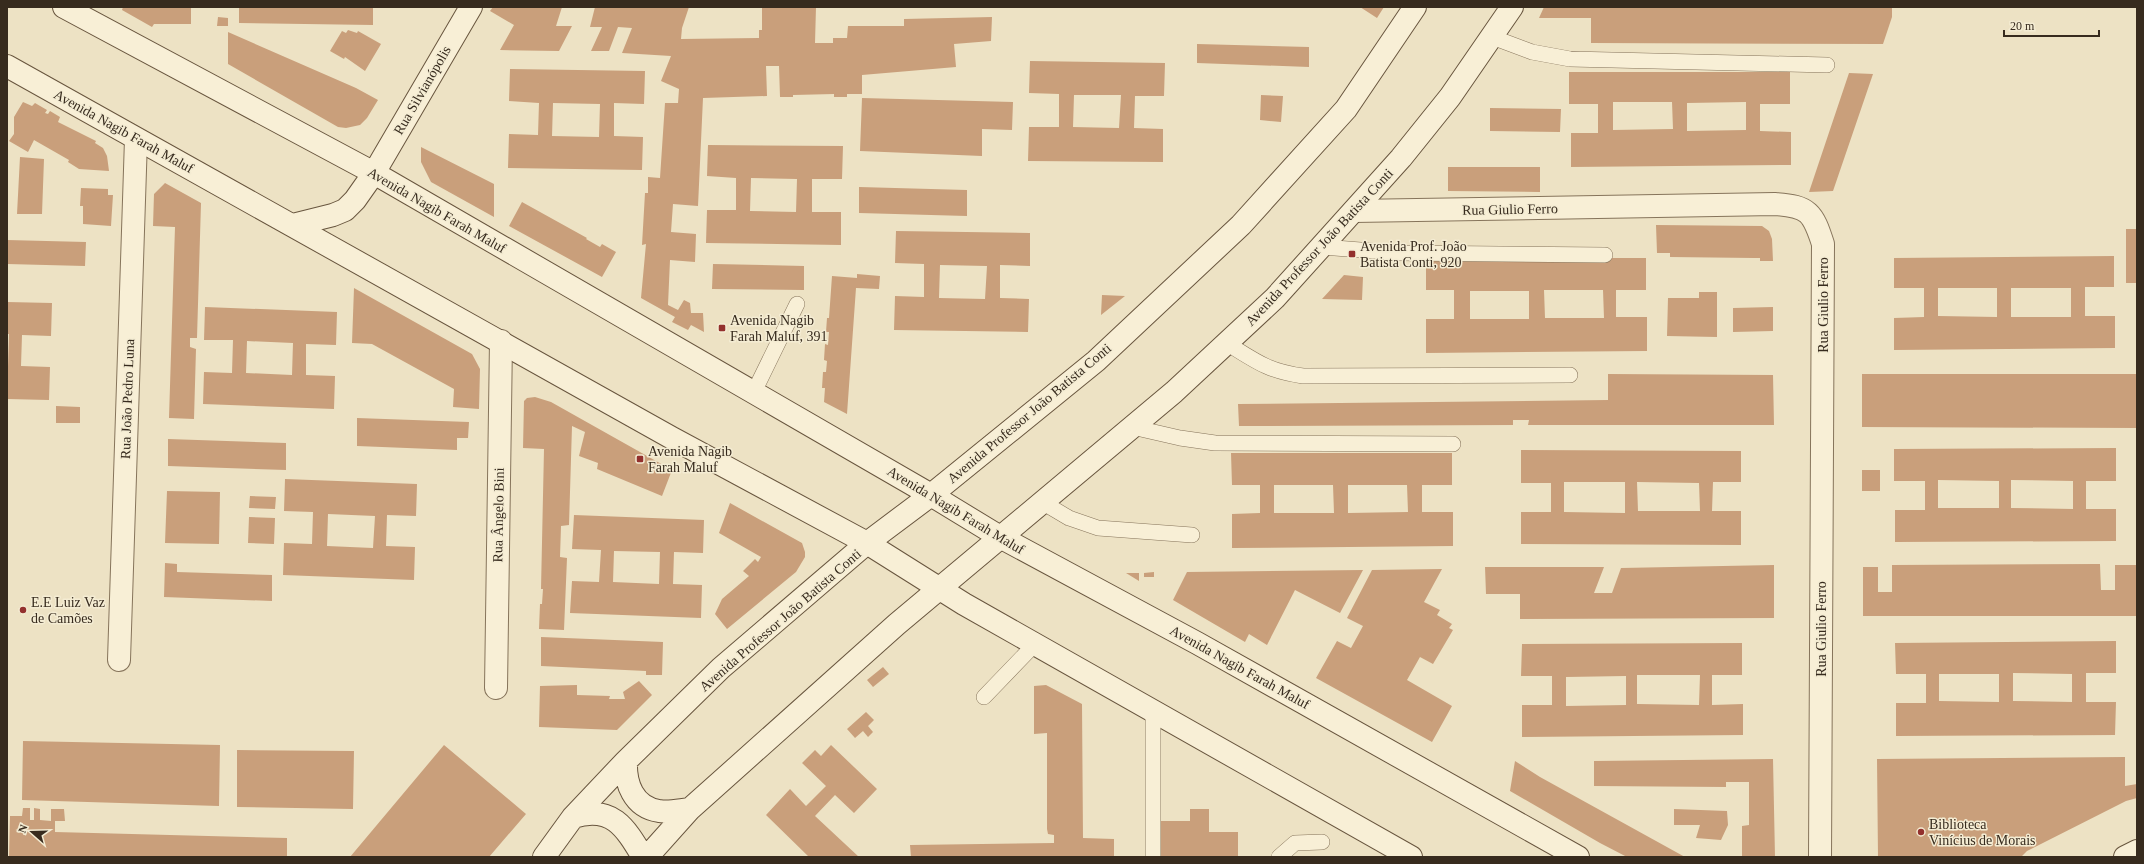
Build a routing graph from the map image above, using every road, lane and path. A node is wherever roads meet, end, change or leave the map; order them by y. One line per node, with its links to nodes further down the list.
1 (64, 7): 9 (main road, Avenida Nagib Farah Maluf)
2 (471, 7): 9 (main road, Rua Silvianópolis)
3 (1415, 7): 21 (main road, Avenida Professor João Batista Conti)
4 (1512, 7): 5 (main road, Avenida Professor João Batista Conti)
5 (1492, 37): 6 (lane); 10 (main road, Avenida Professor João Batista Conti)
6 (1827, 65)
7 (7, 66): 8 (main road, Avenida Nagib Farah Maluf)
8 (136, 138): 11 (main road, Avenida Nagib Farah Maluf); 28 (main road, Rua João Pedro Luna)
9 (374, 173): 11 (main road, Rua Silvianópolis); 18 (main road, Avenida Nagib Farah Maluf)
10 (1354, 211): 12 (main road, Avenida Professor João Batista Conti); 44 (main road, Rua Giulio Ferro)
11 (293, 225): 15 (main road, Avenida Nagib Farah Maluf)
12 (1322, 247): 13 (lane); 16 (main road, Avenida Professor João Batista Conti)
13 (1605, 255)
14 (797, 304): 18 (lane)
15 (501, 341): 25 (main road, Avenida Nagib Farah Maluf); 29 (main road, Rua Ângelo Bini)
16 (1228, 344): 17 (lane); 19 (main road, Avenida Professor João Batista Conti)
17 (1570, 375)
18 (754, 392): 21 (main road, Avenida Nagib Farah Maluf)
19 (1132, 427): 20 (lane); 22 (main road, Avenida Professor João Batista Conti)
20 (1453, 444)
21 (931, 495): 24 (main road, Avenida Nagib Farah Maluf); 25 (main road, Avenida Professor João Batista Conti)
22 (1042, 502): 23 (lane); 24 (main road, Avenida Professor João Batista Conti)
23 (1192, 535)
24 (1000, 538): 26 (main road, Avenida Professor João Batista Conti); 43 (main road, Avenida Nagib Farah Maluf)
25 (867, 543): 26 (main road, Avenida Nagib Farah Maluf); 32 (main road, Avenida Professor João Batista Conti)
26 (939, 588): 27 (main road, Avenida Nagib Farah Maluf); 33 (main road, Avenida Professor João Batista Conti)
27 (1035, 644): 30 (lane); 31 (main road, Avenida Nagib Farah Maluf)
28 (119, 660)
29 (496, 688)
30 (984, 697)
31 (1153, 712): 40 (lane); 42 (main road, Avenida Nagib Farah Maluf)
32 (626, 761): 33 (main road); 34 (main road, Avenida Professor João Batista Conti)
33 (690, 808): 39 (main road, Avenida Professor João Batista Conti)
34 (573, 817): 37 (main road, Avenida Professor João Batista Conti); 38 (main road)
35 (1322, 842): 41 (lane)
36 (2137, 851): 45 (main road)
37 (544, 857)
38 (643, 857)
39 (647, 857)
40 (1153, 857)
41 (1279, 857)
42 (1411, 857)
43 (1578, 857)
44 (1820, 857)
45 (2125, 857)

